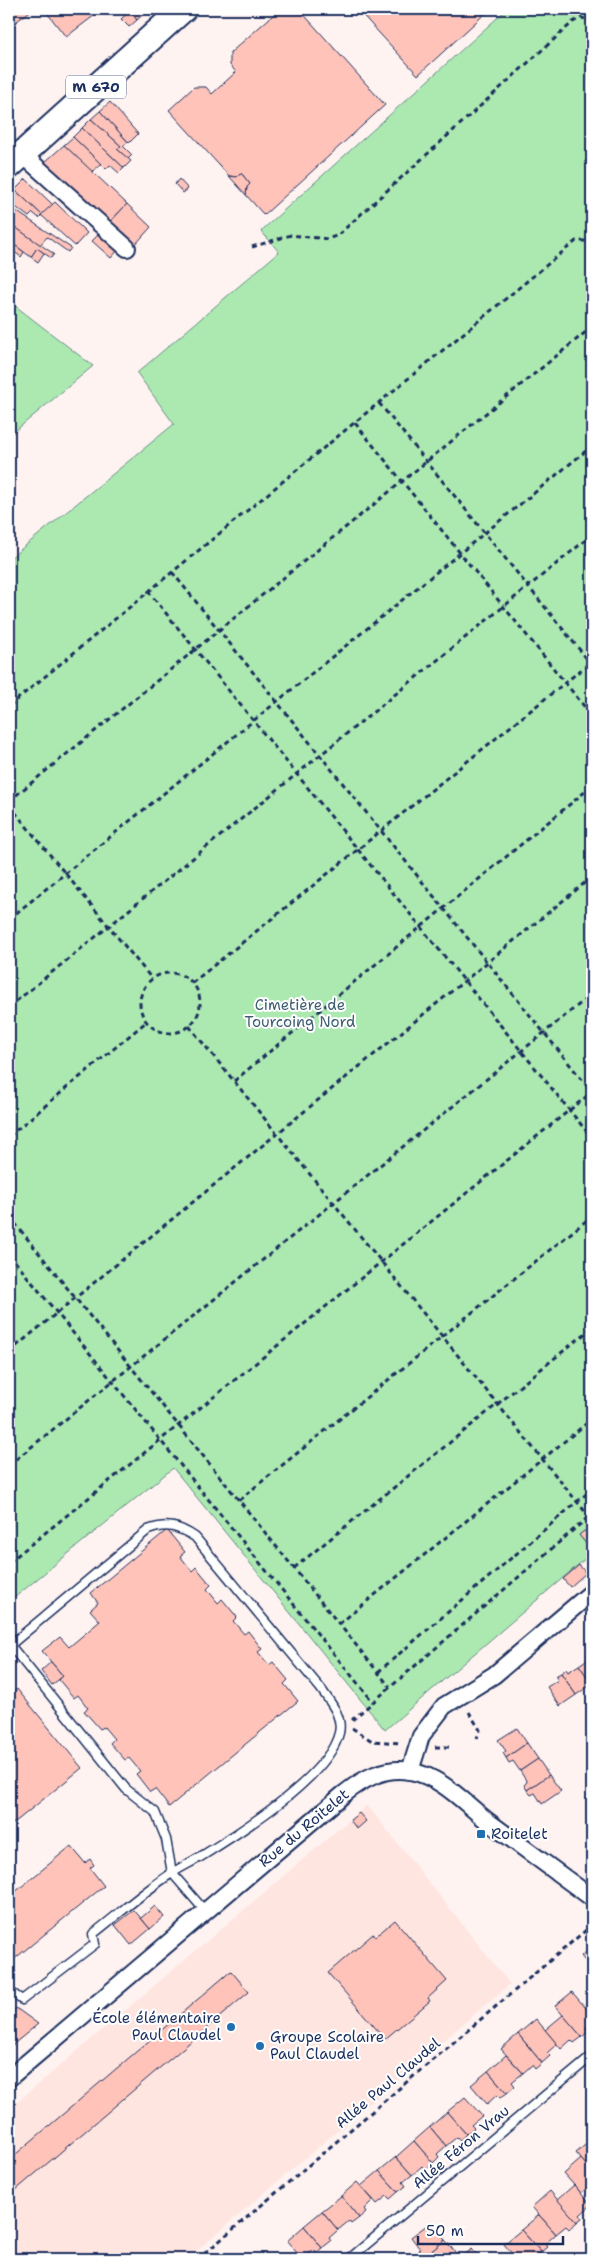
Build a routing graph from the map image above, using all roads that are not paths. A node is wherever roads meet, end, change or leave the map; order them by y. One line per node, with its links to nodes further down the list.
1 (183, 9): 2 (main road, M 670)
2 (16, 160): 3 (street)
3 (127, 248)
4 (592, 1592): 6 (street)
5 (9, 1645): 7 (lane); 7 (lane)
6 (410, 1771): 8 (street); 9 (street, Rue du Roitelet)
7 (172, 1873): 9 (lane); 10 (lane)
8 (592, 1898)
9 (206, 1911): 12 (street, Rue du Roitelet)
10 (9, 1991)
11 (592, 2056): 13 (lane, Allée Féron Vrau)
12 (9, 2078)
13 (349, 2259)

